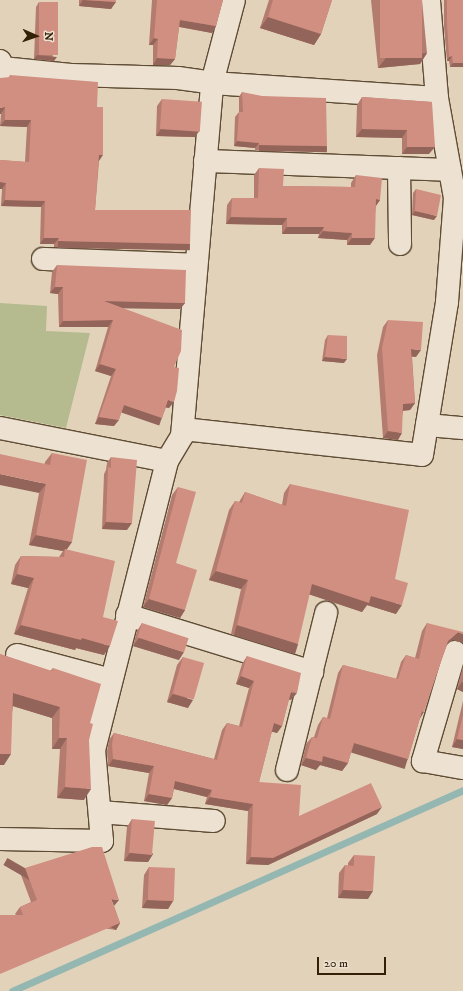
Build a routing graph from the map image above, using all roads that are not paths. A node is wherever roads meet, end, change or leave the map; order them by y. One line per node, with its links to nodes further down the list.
1 (234, 0): 4 (street)
2 (429, 0): 5 (street)
3 (0, 61): 4 (street)
4 (212, 84): 5 (street); 6 (street)
5 (437, 98): 8 (street)
6 (205, 161): 7 (street); 12 (street)
7 (399, 168): 8 (street); 10 (street)
8 (450, 170): 9 (street)
9 (458, 237): 13 (street)
10 (400, 244)
11 (43, 260): 12 (street)
12 (196, 265): 16 (street)
13 (426, 425): 15 (street); 16 (street)
14 (0, 428): 17 (street)
15 (463, 428)
16 (183, 429): 17 (street)
17 (167, 461): 19 (street)
18 (326, 613): 22 (street)
19 (127, 615): 22 (street); 23 (street)
20 (455, 652): 24 (street)
21 (17, 655): 23 (street)
22 (312, 672): 25 (street)
23 (111, 680): 26 (street)
24 (463, 768)
25 (287, 770)
26 (100, 812): 27 (street); 28 (street)
27 (214, 822)
28 (0, 839)

